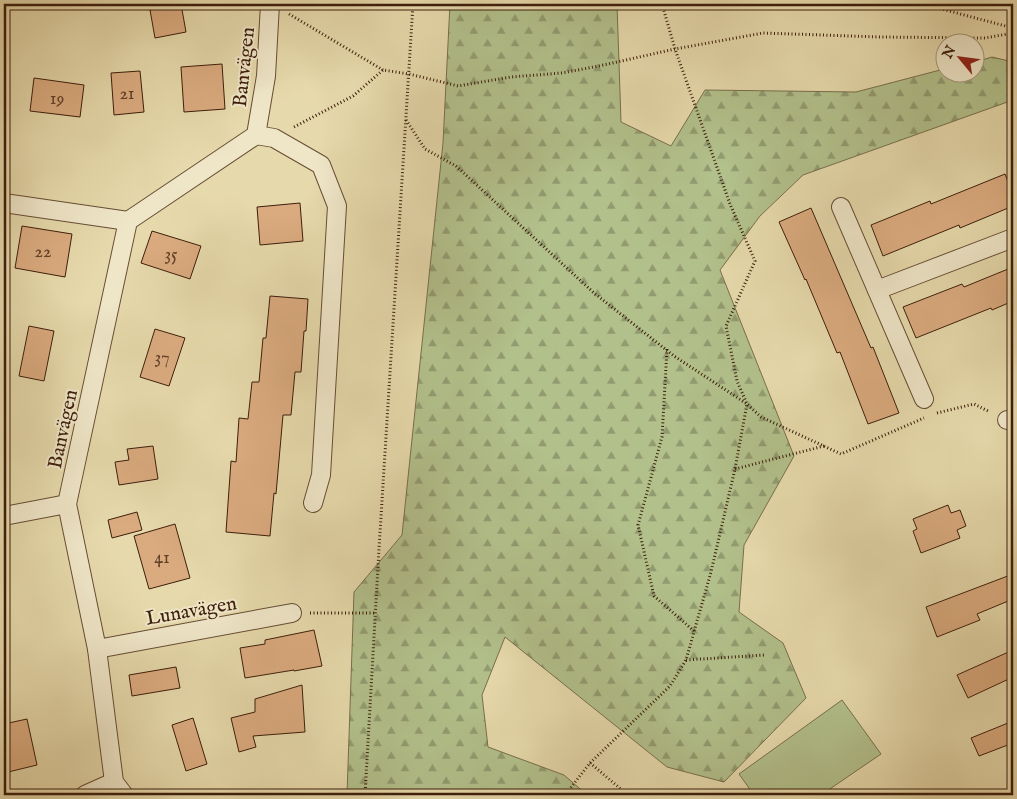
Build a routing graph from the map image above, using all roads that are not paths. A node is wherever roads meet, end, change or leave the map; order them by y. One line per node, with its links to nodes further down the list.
1 (270, 4): 2 (street, Banvägen)
2 (256, 134): 5 (street, Banvägen); 9 (street, Banvägen)
3 (4, 203): 5 (street)
4 (841, 207): 7 (street)
5 (128, 221): 10 (street, Banvägen)
6 (1013, 238): 7 (street)
7 (877, 290): 8 (street)
8 (924, 399)
9 (313, 503)
10 (67, 504): 11 (street); 13 (street, Banvägen)
11 (4, 516)
12 (292, 614): 13 (street, Lunavägen)
13 (97, 649): 14 (street, Banvägen)
14 (119, 788): 15 (street)
15 (85, 795)

